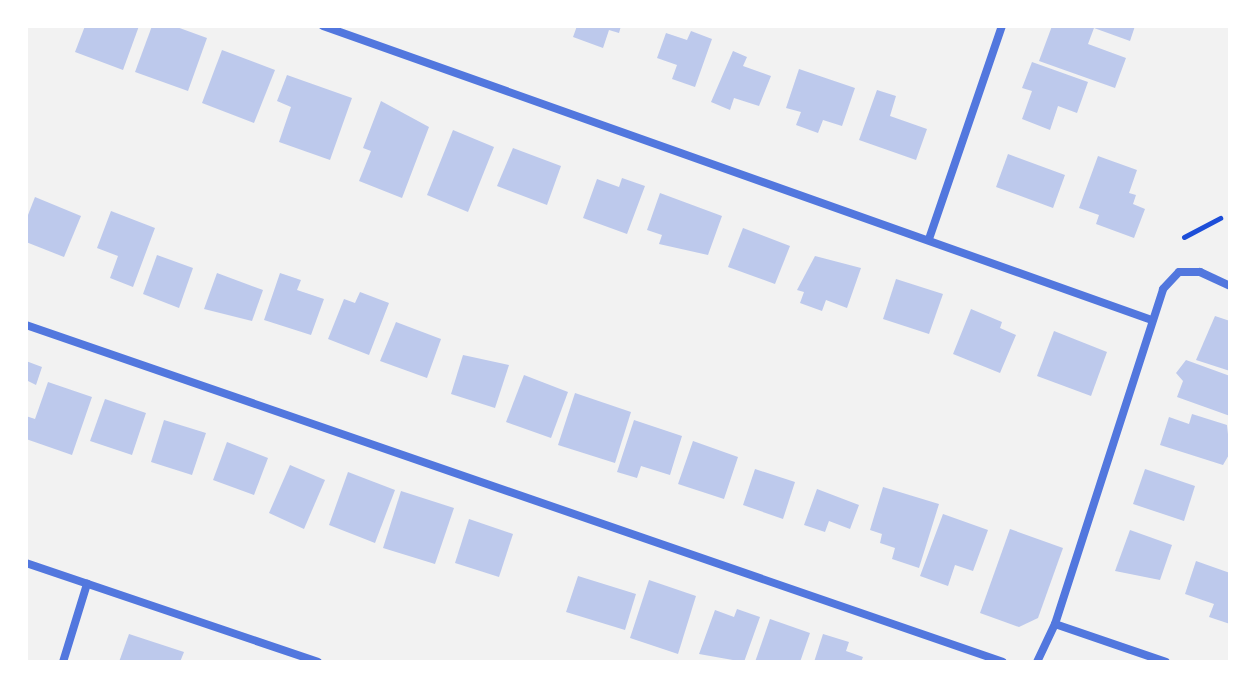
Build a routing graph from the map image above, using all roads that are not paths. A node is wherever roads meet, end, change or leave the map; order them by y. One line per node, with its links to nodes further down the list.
1 (323, 26): 3 (street)
2 (1002, 26): 3 (street)
3 (929, 239): 5 (street)
4 (1230, 286): 5 (street)
5 (1152, 320): 9 (street)
6 (26, 325): 12 (street)
7 (26, 563): 8 (street)
8 (87, 584): 10 (street); 11 (street)
9 (1055, 624): 13 (street); 14 (street)
10 (63, 662)
11 (318, 662)
12 (1003, 662)
13 (1037, 662)
14 (1166, 662)

